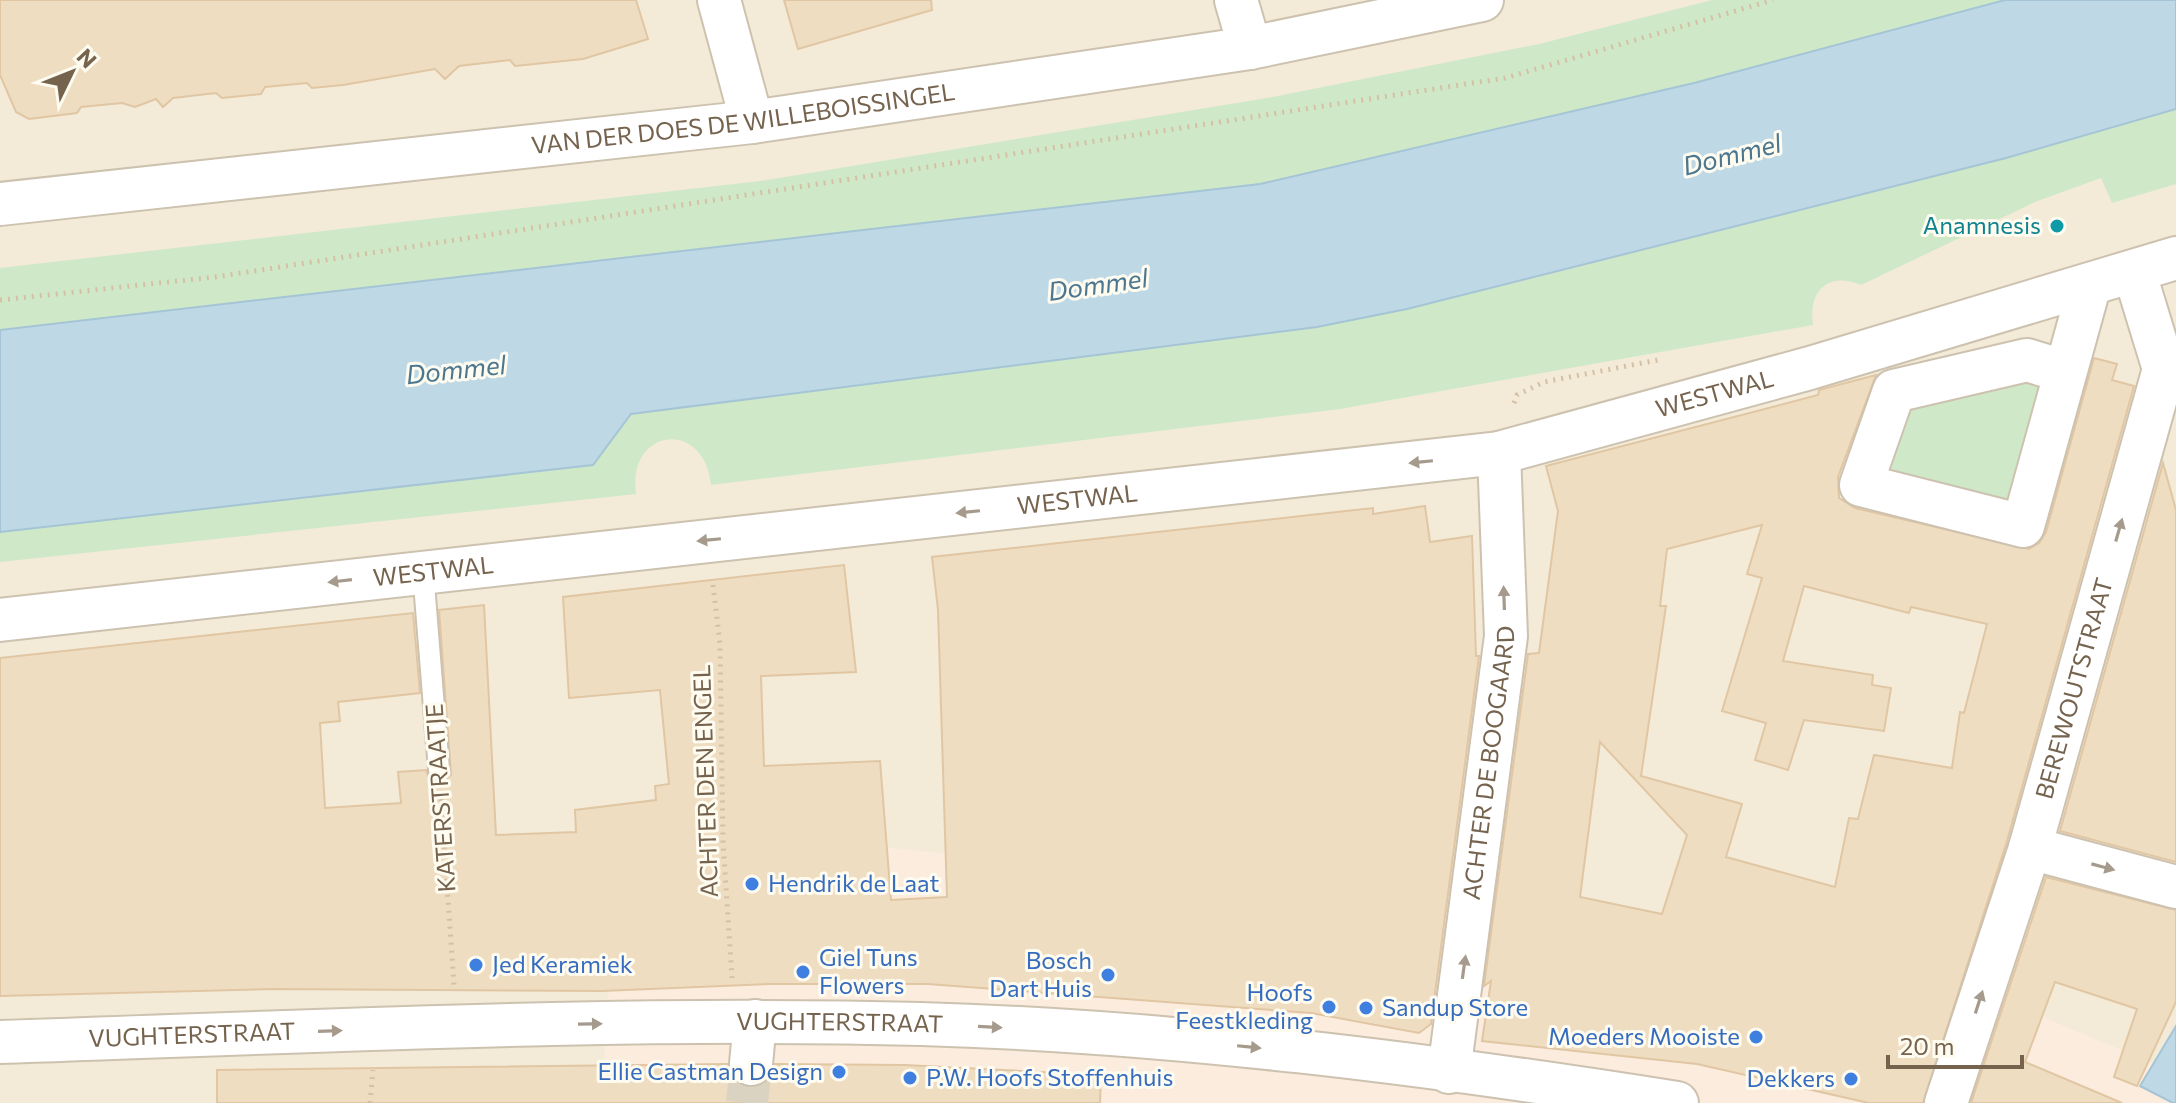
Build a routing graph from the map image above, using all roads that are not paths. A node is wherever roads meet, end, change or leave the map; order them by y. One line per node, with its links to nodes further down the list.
1 (719, 0): 5 (street)
2 (1236, 0): 4 (street)
3 (1482, 0): 4 (street, VAN DER DOES DE WILLEBOISSINGEL)
4 (1250, 48): 5 (street, VAN DER DOES DE WILLEBOISSINGEL)
5 (752, 122): 6 (street, VAN DER DOES DE WILLEBOISSINGEL)
6 (0, 204)
7 (2176, 258): 8 (street, WESTWAL)
8 (2134, 271): 9 (street, WESTWAL); 15 (street, BEREWOUTSTRAAT, one-way to 8)
9 (2090, 284): 10 (street); 11 (street, WESTWAL)
10 (2063, 371): 10 (street)
11 (1499, 453): 12 (street, WESTWAL, one-way to 12); 20 (street, ACHTER DE BOOGAARD, one-way to 11)
12 (423, 571): 13 (street, WESTWAL, one-way to 13); 14 (lane, KATERSTRAATJE)
13 (0, 620)
14 (439, 770)
15 (2030, 848): 16 (street, one-way to 16); 23 (street, BEREWOUTSTRAAT, one-way to 15)
16 (2176, 887)
17 (745, 1021): 18 (street, VUGHTERSTRAAT, one-way to 17); 19 (street); 20 (street, VUGHTERSTRAAT, one-way to 20)
18 (0, 1042)
19 (751, 1064)
20 (1449, 1072): 21 (street, VUGHTERSTRAAT)
21 (1621, 1099): 22 (street, VUGHTERSTRAAT)
22 (1677, 1103)
23 (1946, 1103)

